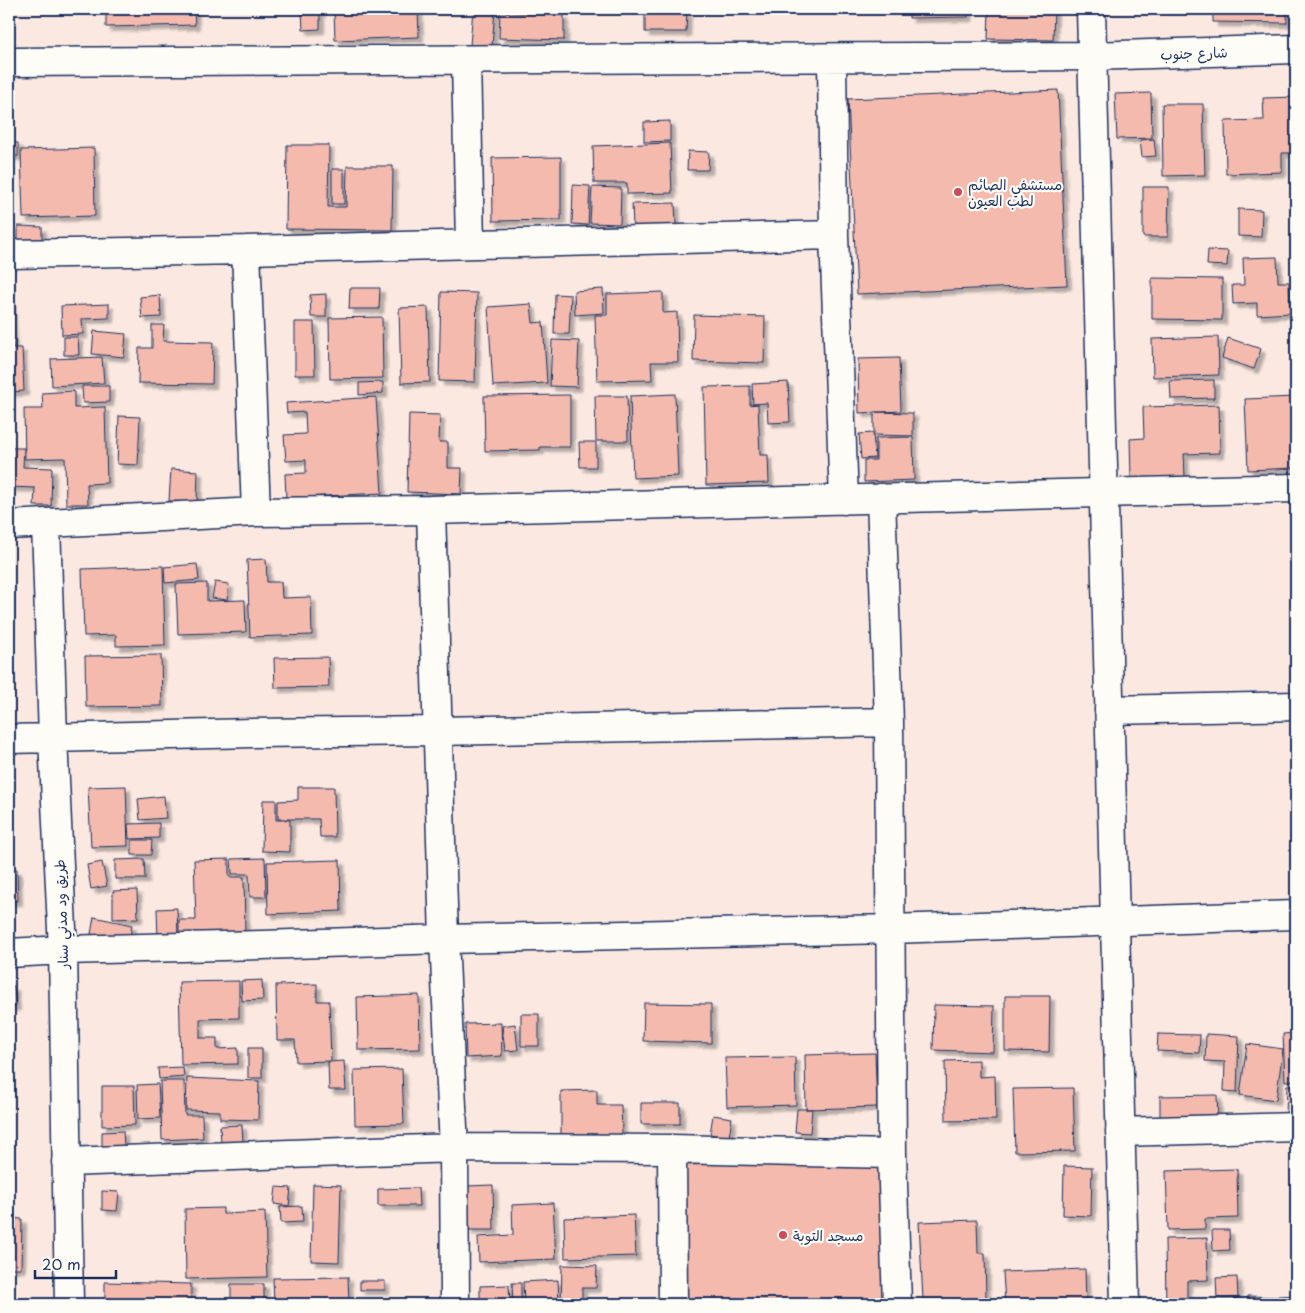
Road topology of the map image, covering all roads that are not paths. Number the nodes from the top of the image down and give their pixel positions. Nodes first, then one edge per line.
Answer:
1 (1091, 9) edge
2 (1296, 50) edge
3 (1092, 56) junction
4 (832, 58) junction
5 (466, 60) junction
6 (9, 62) edge
7 (834, 235) junction
8 (470, 244) junction
9 (246, 250) junction
10 (9, 254) edge
11 (1296, 488) edge
12 (1104, 493) junction
13 (881, 498) junction
14 (844, 500) junction
15 (431, 510) junction
16 (256, 512) junction
17 (46, 524) junction
18 (9, 525) edge
19 (1296, 706) edge
20 (1109, 710) junction
21 (889, 722) junction
22 (437, 732) junction
23 (53, 738) junction
24 (9, 739) edge
25 (1296, 915) edge
26 (1115, 920) junction
27 (891, 929) junction
28 (444, 938) junction
29 (63, 950) junction
30 (9, 952) edge
31 (1296, 1127) edge
32 (1120, 1132) junction
33 (454, 1148) junction
34 (672, 1149) junction
35 (892, 1154) junction
36 (66, 1162) junction
37 (69, 1304) edge
38 (455, 1304) edge
39 (672, 1304) edge
40 (898, 1304) edge
41 (1125, 1304) edge

1 - 3 street
2 - 3 street, شارع جنوب
3 - 4 street, شارع جنوب
3 - 12 street
4 - 5 street, شارع جنوب
4 - 7 street
5 - 6 street, شارع جنوب
5 - 8 street
7 - 8 street
7 - 14 street
8 - 9 street
9 - 10 street
9 - 16 street
11 - 12 street
12 - 13 street
12 - 20 street
13 - 14 street
13 - 21 street
14 - 15 street
15 - 16 street
15 - 22 street
16 - 17 street
17 - 18 street
17 - 23 street, طريق ود مدني سنار
19 - 20 street
20 - 26 street
21 - 22 street
21 - 27 street
22 - 23 street
22 - 28 street
23 - 24 street
23 - 29 street, طريق ود مدني سنار
25 - 26 street
26 - 27 street
26 - 32 street
27 - 28 street
27 - 35 street
28 - 29 street
28 - 33 street
29 - 30 street
29 - 36 street, طريق ود مدني سنار
31 - 32 street
32 - 41 street
33 - 34 street
33 - 36 street
33 - 38 street
34 - 35 street
34 - 39 street
35 - 40 street
36 - 37 street, طريق ود مدني سنار

